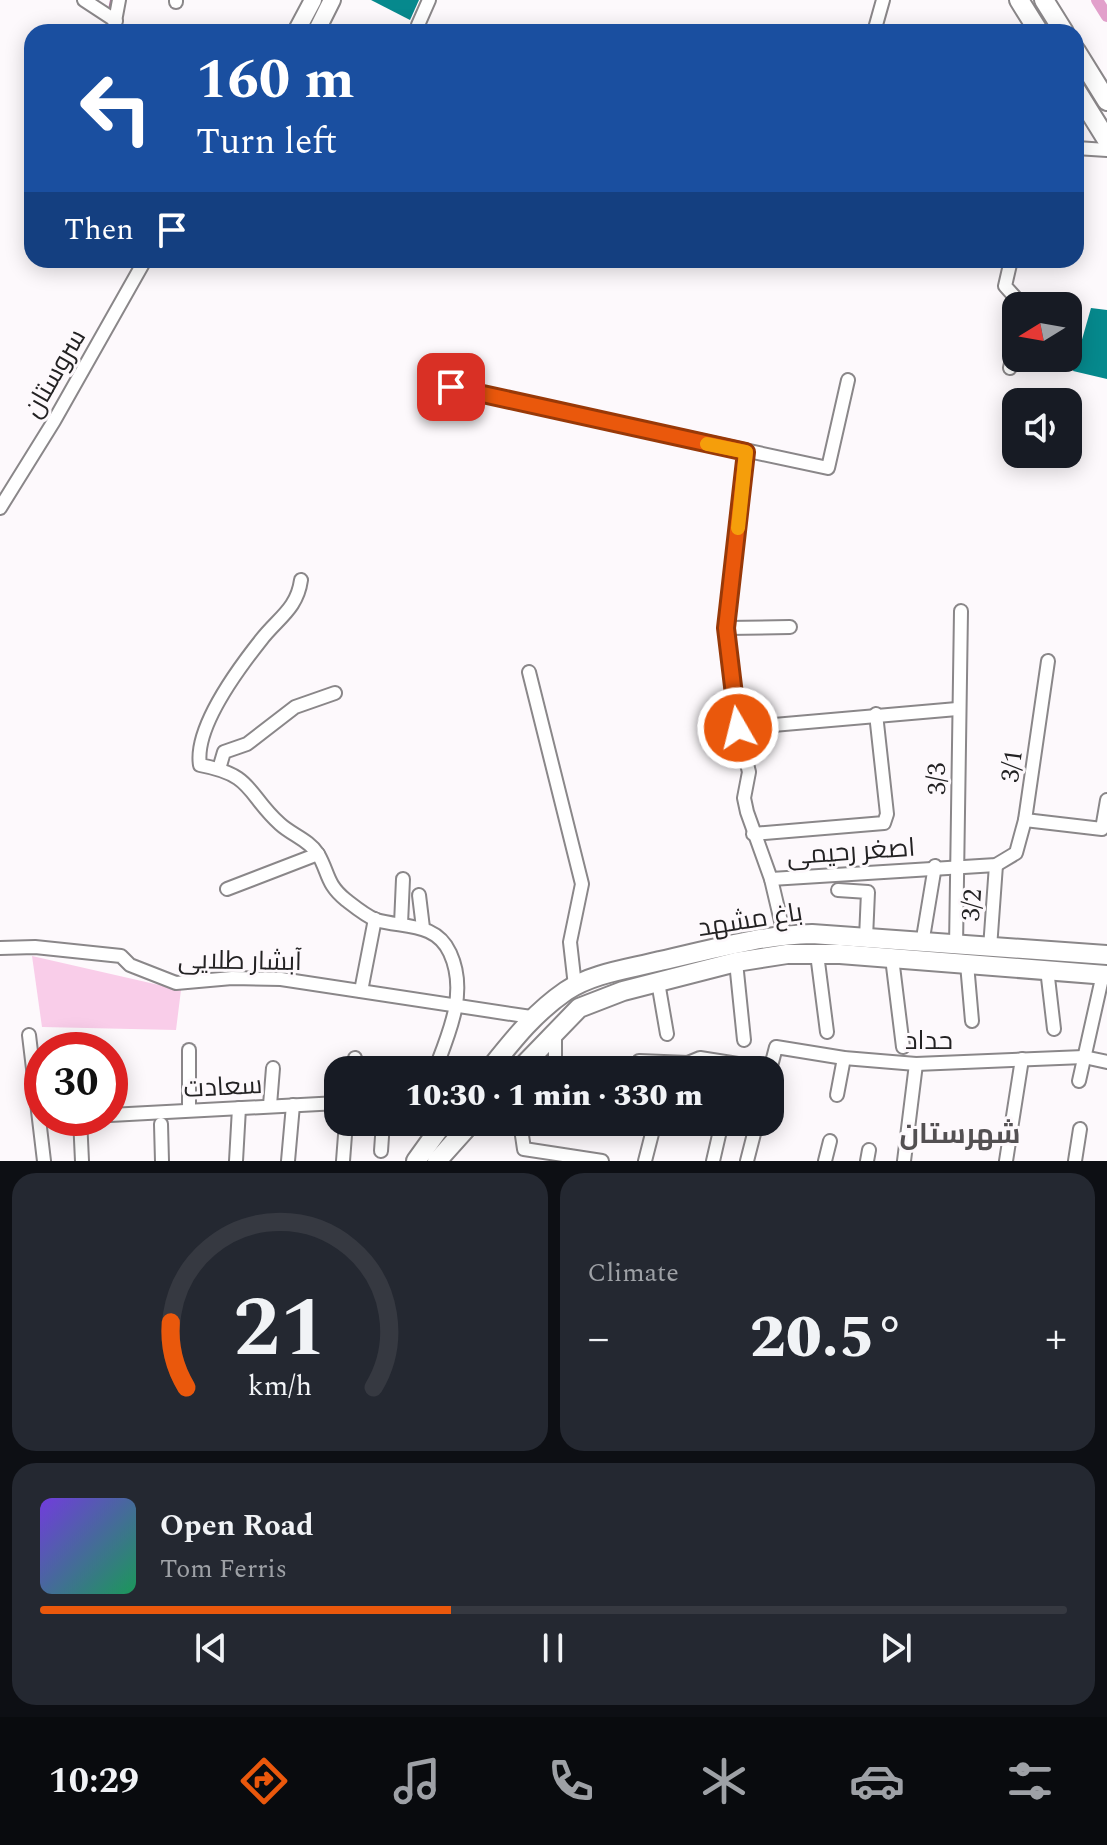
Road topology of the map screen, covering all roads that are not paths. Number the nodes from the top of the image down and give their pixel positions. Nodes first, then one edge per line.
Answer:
1 (84, 0) edge
2 (119, 0) edge
3 (313, 0) edge
4 (332, 0) edge
5 (429, 0) edge
6 (883, 0) edge
7 (1019, 0) edge
8 (1044, 0) edge
9 (102, 6) edge
10 (114, 24) edge
11 (115, 24) edge
12 (300, 24) edge
13 (320, 24) edge
14 (418, 24) edge
15 (876, 24) edge
16 (1034, 24) edge
17 (1059, 24) edge
18 (1084, 64) edge
19 (1107, 101) edge
20 (1084, 103) edge
21 (1107, 140) edge
22 (1084, 149) edge
23 (1107, 150) edge
24 (140, 268) edge
25 (1009, 268) edge
26 (1010, 292) edge
27 (848, 380) dead end
28 (451, 387) dead end
29 (746, 452) junction
30 (0, 508) edge
31 (301, 580) dead end
32 (961, 611) dead end
33 (790, 627) dead end
34 (726, 628) junction
35 (1048, 661) dead end
36 (529, 672) dead end
37 (335, 693) dead end
38 (957, 709) junction
39 (876, 714) junction
40 (738, 728) junction
41 (219, 769) junction
42 (1107, 800) edge
43 (1025, 820) junction
44 (753, 834) junction
45 (318, 854) junction
46 (996, 865) junction
47 (935, 866) junction
48 (959, 866) junction
49 (403, 879) dead end
50 (771, 879) junction
51 (227, 889) dead end
52 (838, 890) dead end
53 (419, 895) dead end
54 (375, 919) junction
55 (401, 924) junction
56 (423, 928) junction
57 (784, 934) junction
58 (866, 938) junction
59 (922, 944) junction
60 (956, 947) junction
61 (0, 948) edge
62 (990, 948) junction
63 (817, 954) junction
64 (1107, 955) edge
65 (892, 958) junction
66 (736, 962) junction
67 (1046, 962) junction
68 (967, 964) junction
69 (1105, 975) edge
70 (658, 982) junction
71 (575, 986) junction
72 (361, 991) junction
73 (457, 1006) junction
74 (531, 1017) junction
75 (972, 1021) dead end
76 (1054, 1029) dead end
77 (555, 1031) junction
78 (827, 1032) dead end
79 (667, 1034) dead end
80 (744, 1040) dead end
81 (903, 1047) dead end
82 (189, 1050) dead end
83 (440, 1056) edge
84 (501, 1056) edge
85 (532, 1056) edge
86 (555, 1056) edge
87 (774, 1056) edge
88 (1084, 1057) junction
89 (844, 1058) junction
90 (1022, 1059) junction
91 (1107, 1062) edge
92 (916, 1064) junction
93 (273, 1068) dead end
94 (1079, 1081) dead end
95 (837, 1095) dead end
96 (324, 1104) edge
97 (270, 1105) junction
98 (293, 1105) junction
99 (239, 1108) junction
100 (189, 1109) junction
101 (128, 1114) edge
102 (161, 1124) dead end
103 (1080, 1129) dead end
104 (42, 1136) edge
105 (81, 1136) edge
106 (345, 1136) edge
107 (382, 1136) edge
108 (431, 1136) edge
109 (460, 1136) edge
110 (522, 1136) edge
111 (651, 1136) edge
112 (719, 1136) edge
113 (753, 1136) edge
114 (830, 1141) dead end
115 (381, 1151) dead end
116 (537, 1156) edge
117 (44, 1161) edge
118 (82, 1161) edge
119 (162, 1161) edge
120 (236, 1161) edge
121 (288, 1161) edge
122 (343, 1161) edge
123 (416, 1161) edge
124 (437, 1161) edge
125 (602, 1161) edge
126 (645, 1161) edge
127 (713, 1161) edge
128 (747, 1161) edge
129 (825, 1161) edge
130 (904, 1161) edge
131 (1006, 1161) edge
132 (1075, 1161) edge

1 - 9 street
2 - 11 street
3 - 12 street
4 - 13 street
5 - 14 street
6 - 15 street
7 - 16 main road
8 - 17 main road
9 - 10 street
18 - 19 main road
20 - 21 main road
22 - 23 street
24 - 30 street, سروستان
25 - 26 street
27 - 29 street
28 - 29 street
29 - 34 street
31 - 41 street
32 - 38 street, 3/3
33 - 34 street
34 - 40 street
35 - 43 street, 3/1
36 - 71 street
37 - 41 street
38 - 39 street
38 - 48 street, 3/3
39 - 40 street
39 - 44 street
40 - 44 street
41 - 45 street
42 - 43 street
43 - 46 street, 3/1
44 - 50 street
45 - 51 street
45 - 54 street
46 - 48 street, اصغر رحیمی
46 - 62 street, 3/2
47 - 48 street, اصغر رحیمی
47 - 50 street, اصغر رحیمی
47 - 59 street
48 - 60 street, 3/3
49 - 55 street
50 - 57 street
52 - 58 street
53 - 56 street
54 - 55 street
54 - 72 street
55 - 56 street
56 - 73 street
57 - 58 main road, باغ مشهد
57 - 71 main road, باغ مشهد
58 - 59 main road, باغ مشهد
59 - 60 main road, باغ مشهد
60 - 62 main road, باغ مشهد
61 - 72 street, آبشار طلایی
62 - 67 main road, باغ مشهد
63 - 65 main road, باغ مشهد
63 - 66 main road, باغ مشهد
63 - 78 street
64 - 67 main road, باغ مشهد
65 - 68 main road, باغ مشهد
65 - 81 street
66 - 70 main road, باغ مشهد
66 - 80 street
67 - 68 main road, باغ مشهد
67 - 69 main road, باغ مشهد
67 - 76 street
68 - 75 street
69 - 88 street
70 - 77 main road, باغ مشهد
70 - 79 street
71 - 74 main road, باغ مشهد
72 - 73 street, آبشار طلایی
73 - 74 street, آبشار طلایی
73 - 83 street
74 - 84 main road, باغ مشهد
77 - 85 main road, باغ مشهد
77 - 86 street
82 - 100 street
87 - 89 street, حداد
88 - 90 street, حداد
88 - 91 street, حداد
88 - 94 street
89 - 92 street, حداد
89 - 95 street
90 - 92 street, حداد
90 - 131 street
92 - 130 street
93 - 97 street
96 - 98 street, سعادت
97 - 98 street, سعادت
97 - 99 street, سعادت
98 - 121 street
99 - 100 street, سعادت
99 - 120 street
100 - 101 street, سعادت
102 - 119 street
103 - 132 street
104 - 117 street
105 - 118 street
106 - 122 street
107 - 115 street
108 - 123 main road
109 - 124 main road
110 - 116 street
111 - 126 street
112 - 127 street
113 - 128 street
114 - 129 street
116 - 125 street

